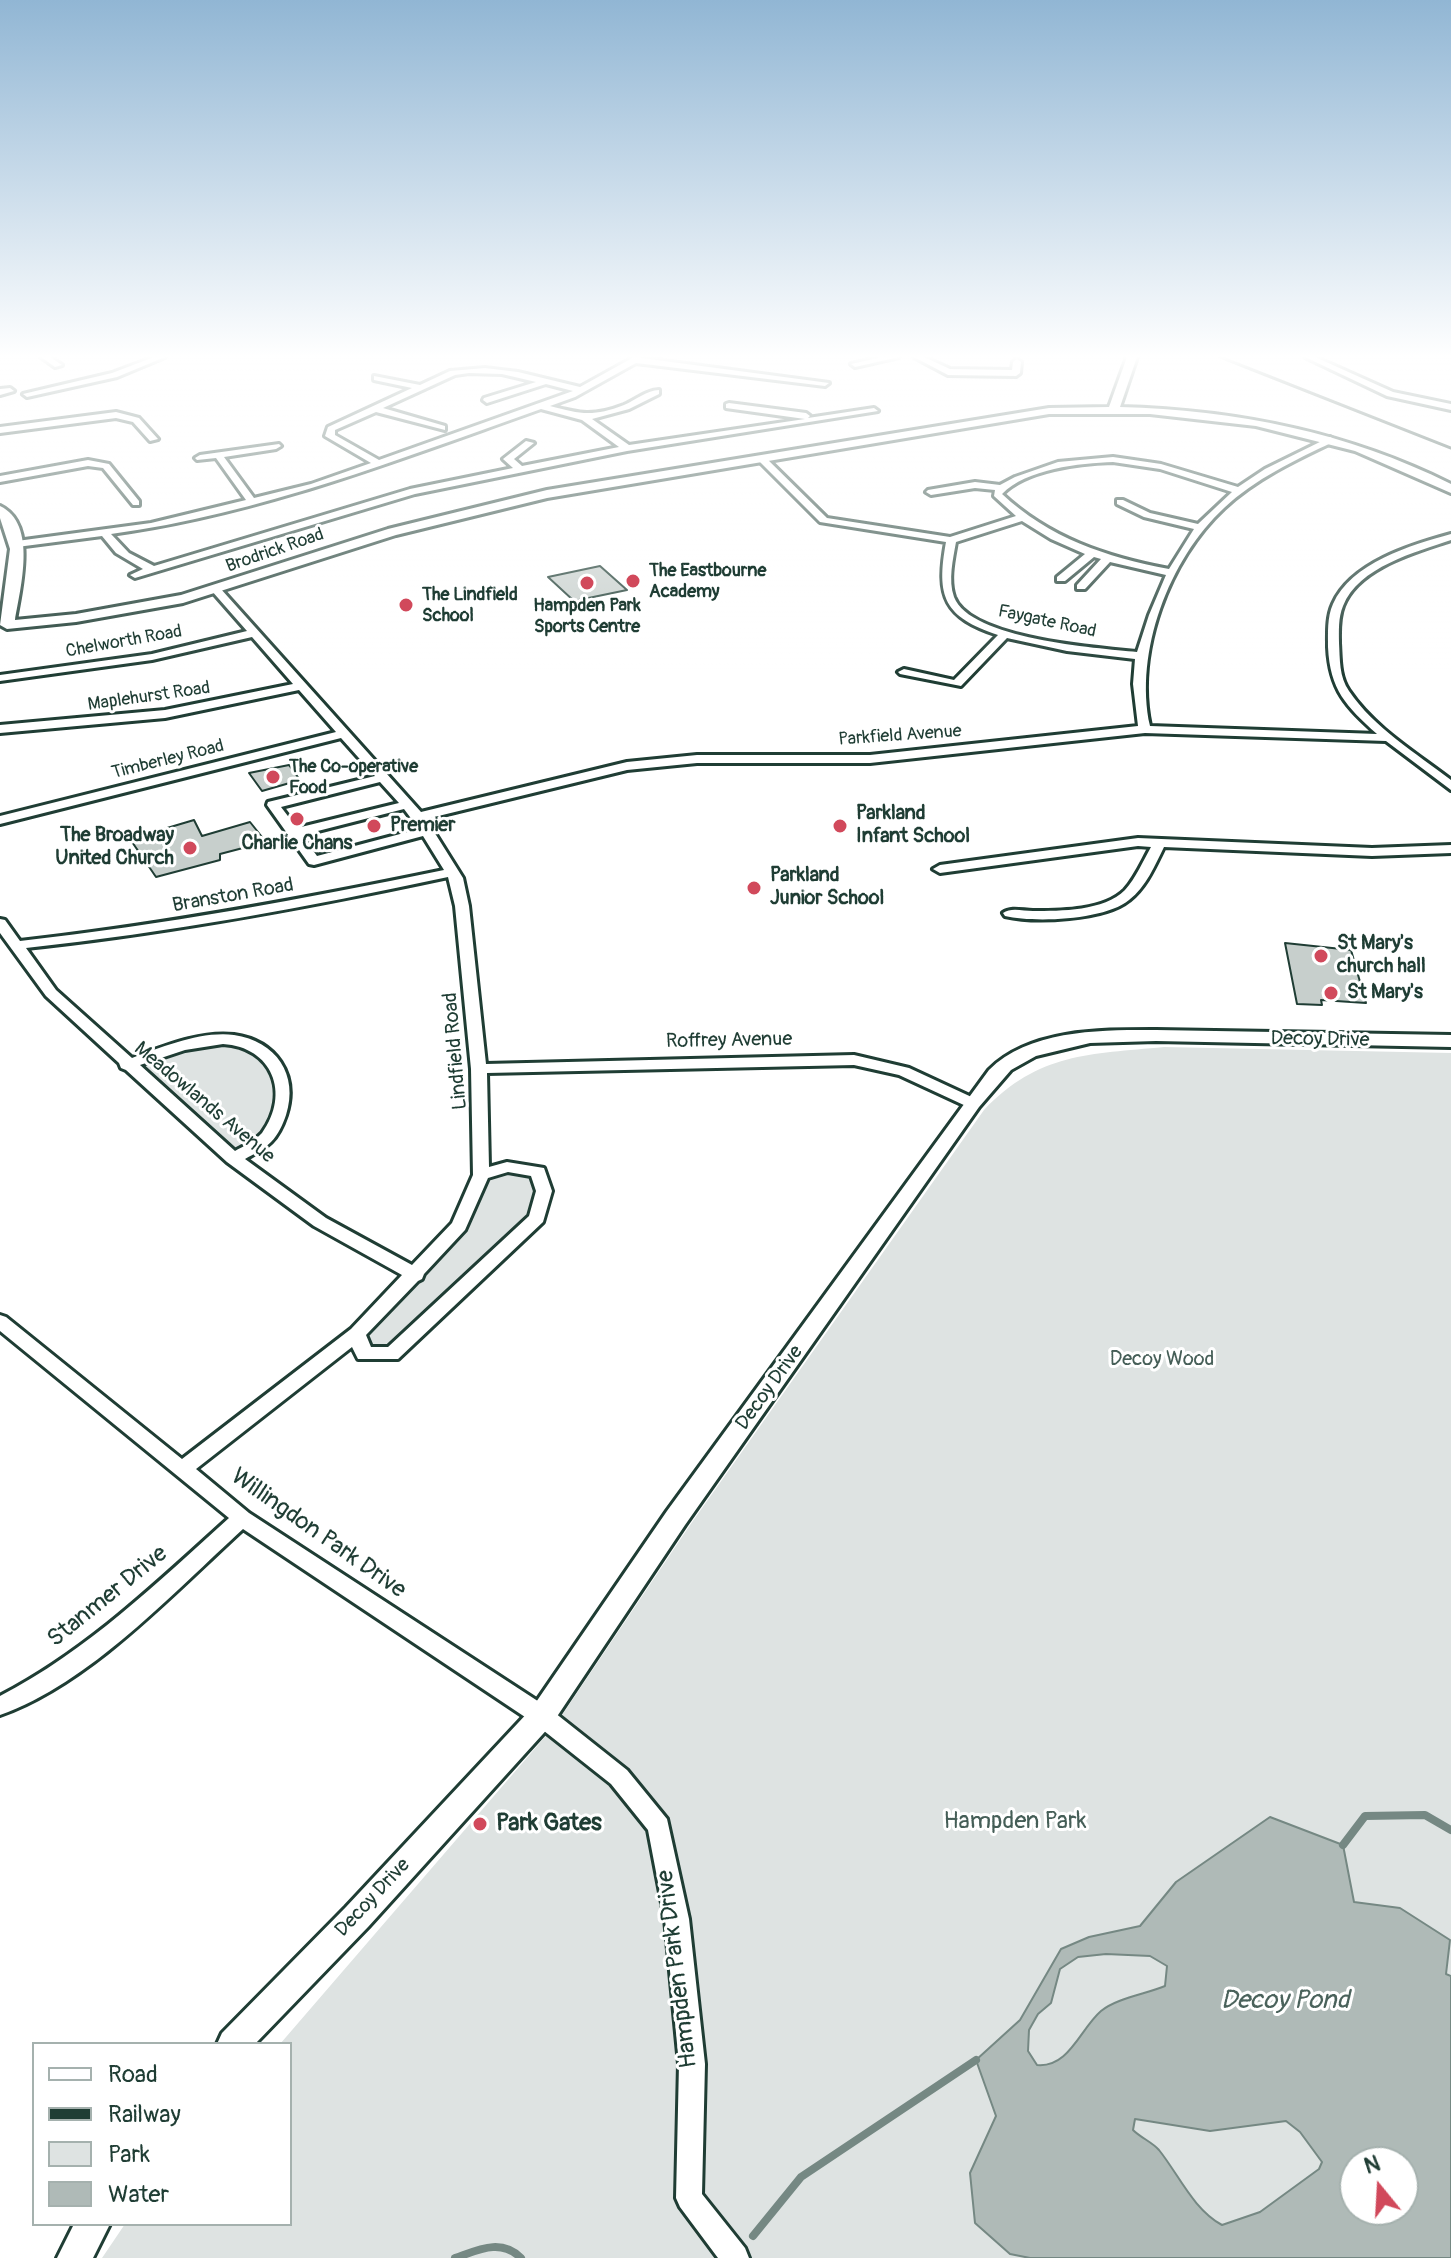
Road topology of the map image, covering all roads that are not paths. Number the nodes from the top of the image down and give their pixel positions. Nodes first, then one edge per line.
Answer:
1 (223, 462) edge
2 (377, 462) edge
3 (385, 462) edge
4 (512, 462) edge
5 (554, 462) edge
6 (733, 462) edge
7 (765, 462) edge
8 (1088, 462) edge
9 (1136, 462) edge
10 (1281, 462) edge
11 (1399, 462) edge
12 (380, 464) junction
13 (520, 469) junction
14 (0, 479) edge
15 (1001, 488) junction
16 (1451, 489) edge
17 (1237, 490) junction
18 (931, 492) dead end
19 (1120, 502) dead end
20 (136, 503) dead end
21 (253, 503) junction
22 (0, 510) edge
23 (1023, 517) junction
24 (1199, 527) junction
25 (105, 533) junction
26 (1451, 537) edge
27 (951, 540) junction
28 (17, 544) junction
29 (1091, 554) junction
30 (1107, 559) junction
31 (152, 569) junction
32 (1169, 572) junction
33 (135, 575) dead end
34 (7, 577) edge
35 (1061, 579) dead end
36 (1081, 587) dead end
37 (216, 590) junction
38 (4, 625) edge
39 (253, 633) junction
40 (1006, 633) junction
41 (1139, 656) junction
42 (904, 672) dead end
43 (0, 678) edge
44 (301, 686) junction
45 (0, 729) edge
46 (1145, 729) junction
47 (344, 734) junction
48 (1391, 738) junction
49 (382, 778) junction
50 (1451, 786) edge
51 (406, 805) junction
52 (0, 820) edge
53 (423, 824) junction
54 (294, 833) junction
55 (1160, 843) junction
56 (1451, 849) edge
57 (940, 869) dead end
58 (452, 872) junction
59 (1010, 913) dead end
60 (0, 923) edge
61 (18, 945) junction
62 (1451, 1041) edge
63 (126, 1065) junction
64 (479, 1069) junction
65 (972, 1103) junction
66 (233, 1158) junction
67 (481, 1175) junction
68 (416, 1275) junction
69 (0, 1321) edge
70 (357, 1334) junction
71 (184, 1468) junction
72 (242, 1518) junction
73 (0, 1706) edge
74 (542, 1716) junction
75 (235, 2042) edge
76 (92, 2226) edge
77 (74, 2258) edge
78 (735, 2258) edge

1 - 21 street
2 - 12 street
3 - 12 street
4 - 13 street
5 - 13 street
6 - 37 street, Brodrick Road
7 - 27 street
8 - 15 street
9 - 17 street
10 - 17 street
11 - 16 street, Brodrick Road
12 - 21 street
13 - 31 street
14 - 20 street
15 - 18 street
15 - 23 street
17 - 24 street
19 - 24 street
21 - 25 street
22 - 28 street
23 - 27 street
23 - 29 street
24 - 32 street
25 - 28 street
25 - 31 street
26 - 48 street
27 - 40 street, Faygate Road
28 - 34 street
29 - 30 street
29 - 35 street
30 - 32 street
30 - 36 street
31 - 33 street
32 - 41 street
34 - 38 street
37 - 38 street, Brodrick Road
37 - 39 street, Lindfield Road
39 - 43 street, Chelworth Road
39 - 44 street, Lindfield Road
40 - 41 street, Faygate Road
40 - 42 street
41 - 46 street
44 - 45 street, Maplehurst Road
44 - 47 street, Lindfield Road
46 - 48 street, Parkfield Avenue
46 - 53 street, Parkfield Avenue
47 - 49 street, Lindfield Road
47 - 52 street, Timberley Road
48 - 50 street
49 - 51 street, Lindfield Road
49 - 54 street
51 - 53 street, Lindfield Road
51 - 54 street
53 - 54 street, Parkfield Avenue
53 - 58 street, Lindfield Road
55 - 56 street
55 - 57 street
55 - 59 street
58 - 61 street, Branston Road
58 - 64 street, Lindfield Road
60 - 61 street, Meadowlands Avenue
61 - 63 street, Meadowlands Avenue
62 - 65 street, Decoy Drive
63 - 66 street, Meadowlands Avenue
63 - 66 street
64 - 65 street, Roffrey Avenue
64 - 67 street, Lindfield Road
65 - 74 street, Decoy Drive
66 - 68 street, Meadowlands Avenue
67 - 68 street, Lindfield Road
67 - 70 street
68 - 70 street, Lindfield Road
69 - 71 street, Willingdon Park Drive
70 - 71 street, Lindfield Road
71 - 72 street, Willingdon Park Drive
72 - 73 street, Stanmer Drive
72 - 74 street, Willingdon Park Drive
74 - 75 street, Decoy Drive
74 - 78 street, Hampden Park Drive
76 - 77 street

